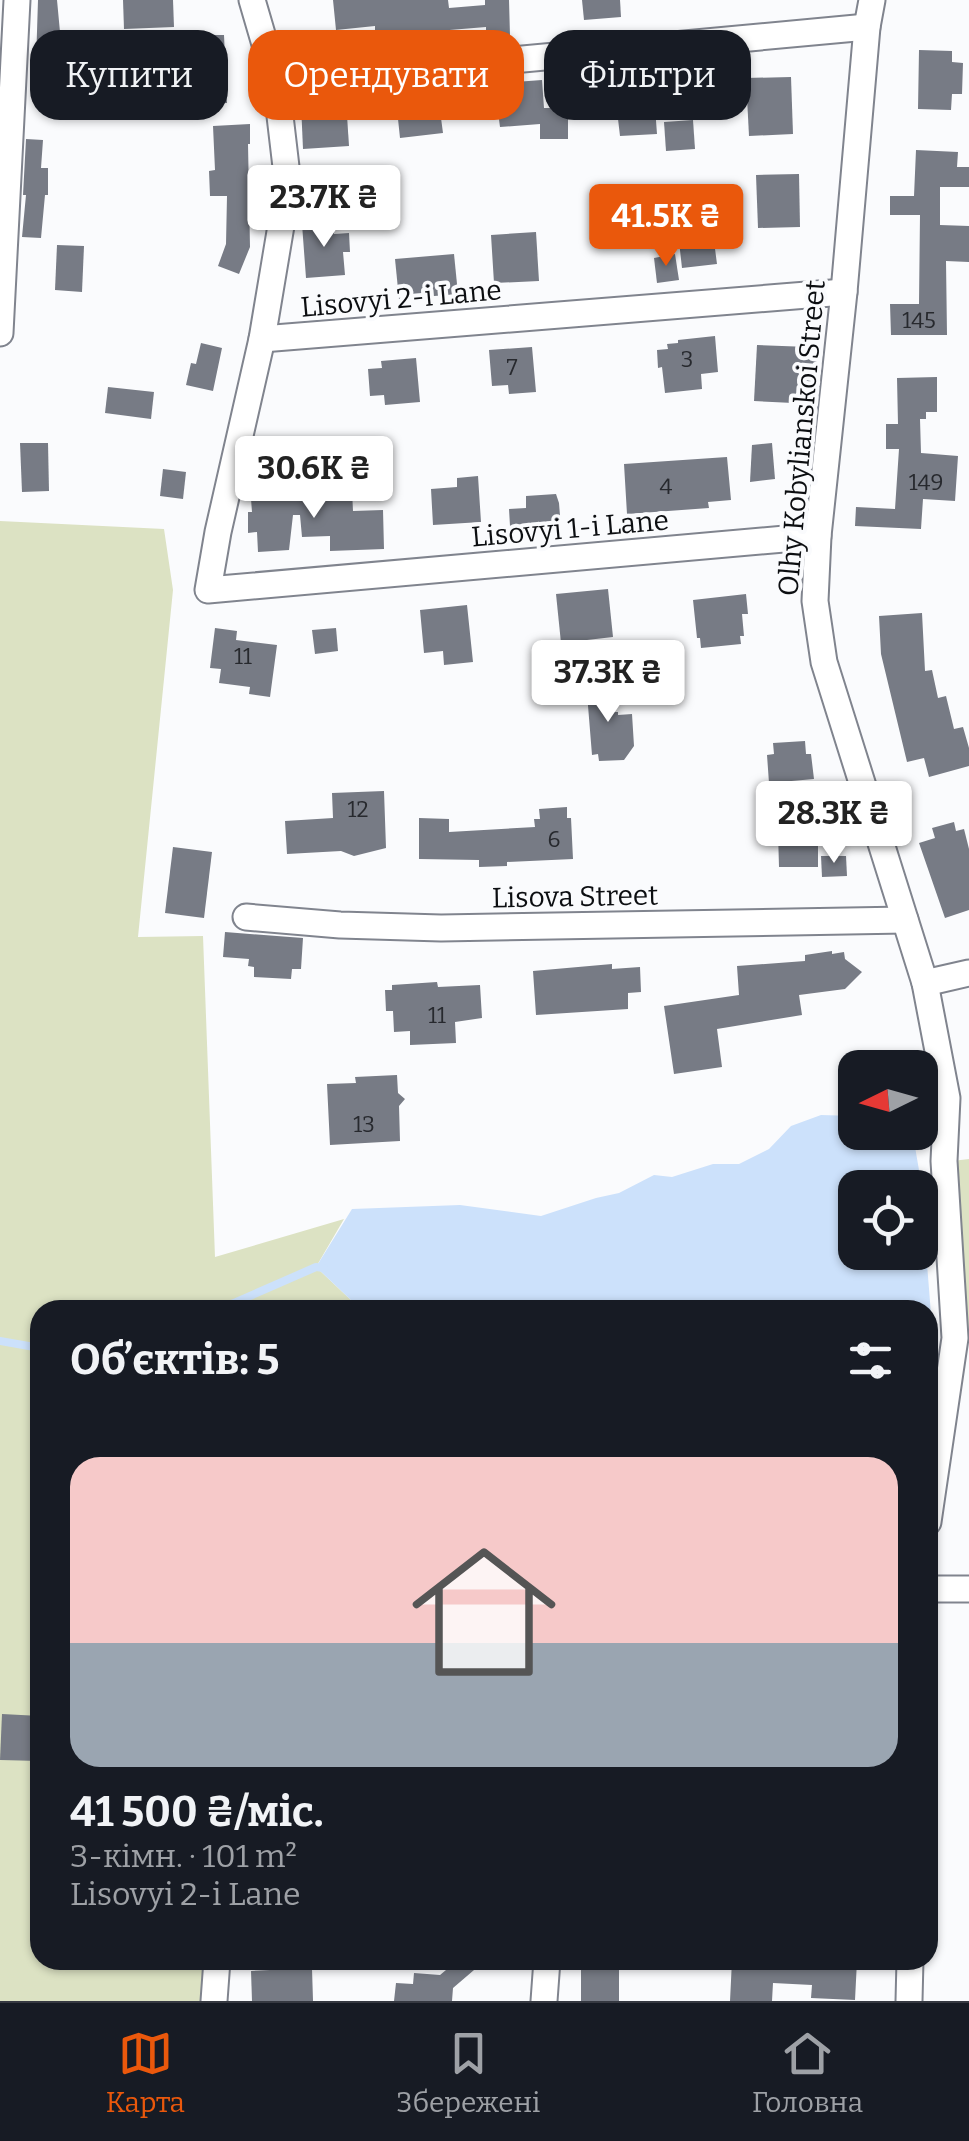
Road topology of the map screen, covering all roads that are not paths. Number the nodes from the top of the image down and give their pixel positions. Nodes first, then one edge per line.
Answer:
1 (17, 0) edge
2 (252, 0) edge
3 (872, 0) edge
4 (867, 27) junction
5 (261, 30) edge
6 (524, 59) edge
7 (280, 120) edge
8 (844, 292) junction
9 (0, 333) edge
10 (262, 339) junction
11 (818, 536) junction
12 (246, 917) dead end
13 (905, 920) junction
14 (969, 973) edge
15 (924, 983) junction
16 (938, 1449) edge
17 (938, 1589) edge
18 (969, 1589) edge
19 (216, 1970) edge
20 (546, 1970) edge
21 (910, 1970) edge
22 (214, 2001) edge
23 (544, 2001) edge
24 (909, 2001) edge

1 - 9 street
2 - 5 street
3 - 4 street, Olhy Kobylianskoi Street
4 - 6 street
4 - 8 street, Olhy Kobylianskoi Street
7 - 10 street
8 - 10 street, Lisovyi 2-i Lane
8 - 11 street, Olhy Kobylianskoi Street
10 - 11 street, Lisovyi 1-i Lane
11 - 13 street, Olhy Kobylianskoi Street
12 - 13 street, Lisova Street
13 - 15 street, Olhy Kobylianskoi Street
14 - 15 street
15 - 16 street, Olhy Kobylianskoi Street
17 - 18 street
19 - 22 street
20 - 23 street
21 - 24 street

